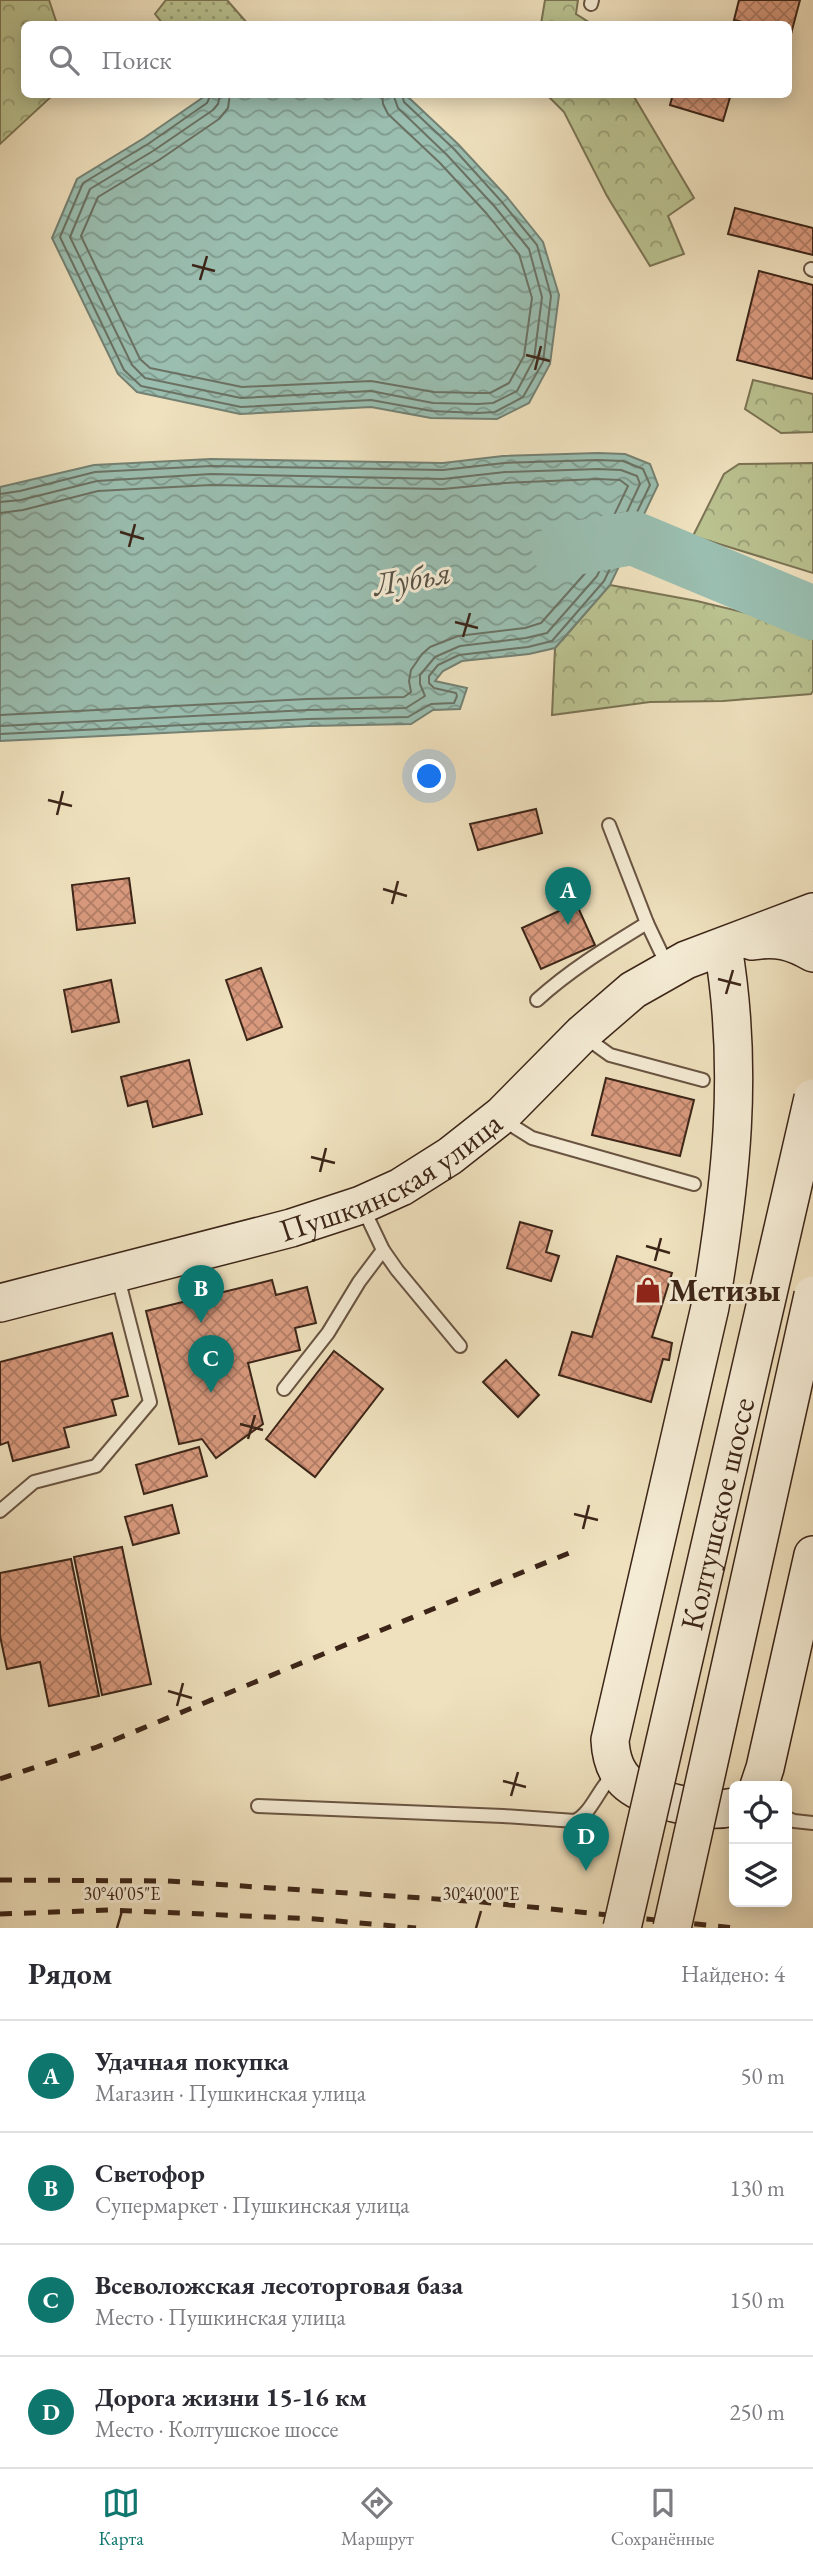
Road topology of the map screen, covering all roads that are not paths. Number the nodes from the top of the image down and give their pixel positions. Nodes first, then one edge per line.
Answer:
1 (610, 825) dead end
2 (813, 912) edge
3 (647, 923) junction
4 (723, 947) junction
5 (813, 953) edge
6 (668, 969) junction
7 (537, 1000) dead end
8 (582, 1034) junction
9 (703, 1080) dead end
10 (813, 1098) edge
11 (502, 1115) junction
12 (694, 1184) dead end
13 (361, 1205) junction
14 (383, 1250) junction
15 (117, 1273) junction
16 (813, 1295) edge
17 (0, 1303) edge
18 (460, 1346) dead end
19 (284, 1389) dead end
20 (0, 1511) edge
21 (813, 1555) edge
22 (617, 1772) junction
23 (761, 1781) edge
24 (258, 1806) dead end
25 (729, 1808) edge
26 (792, 1820) edge
27 (813, 1823) edge
28 (622, 1928) edge
29 (672, 1928) edge

1 - 3 lane
2 - 4 street, Пушкинская улица
3 - 6 lane
3 - 7 lane
4 - 5 street, Пушкинская улица
4 - 6 street, Пушкинская улица
4 - 22 street
6 - 8 street, Пушкинская улица
8 - 9 lane
8 - 11 street, Пушкинская улица
10 - 28 street, Колтушское шоссе, bridge
11 - 12 lane
11 - 13 street, Пушкинская улица
13 - 14 lane
13 - 15 street, Пушкинская улица
14 - 18 lane
14 - 19 lane
15 - 17 street, Пушкинская улица
15 - 20 lane
16 - 29 street, Колтушское шоссе, bridge
21 - 23 street
22 - 24 lane
22 - 25 street
26 - 27 lane

